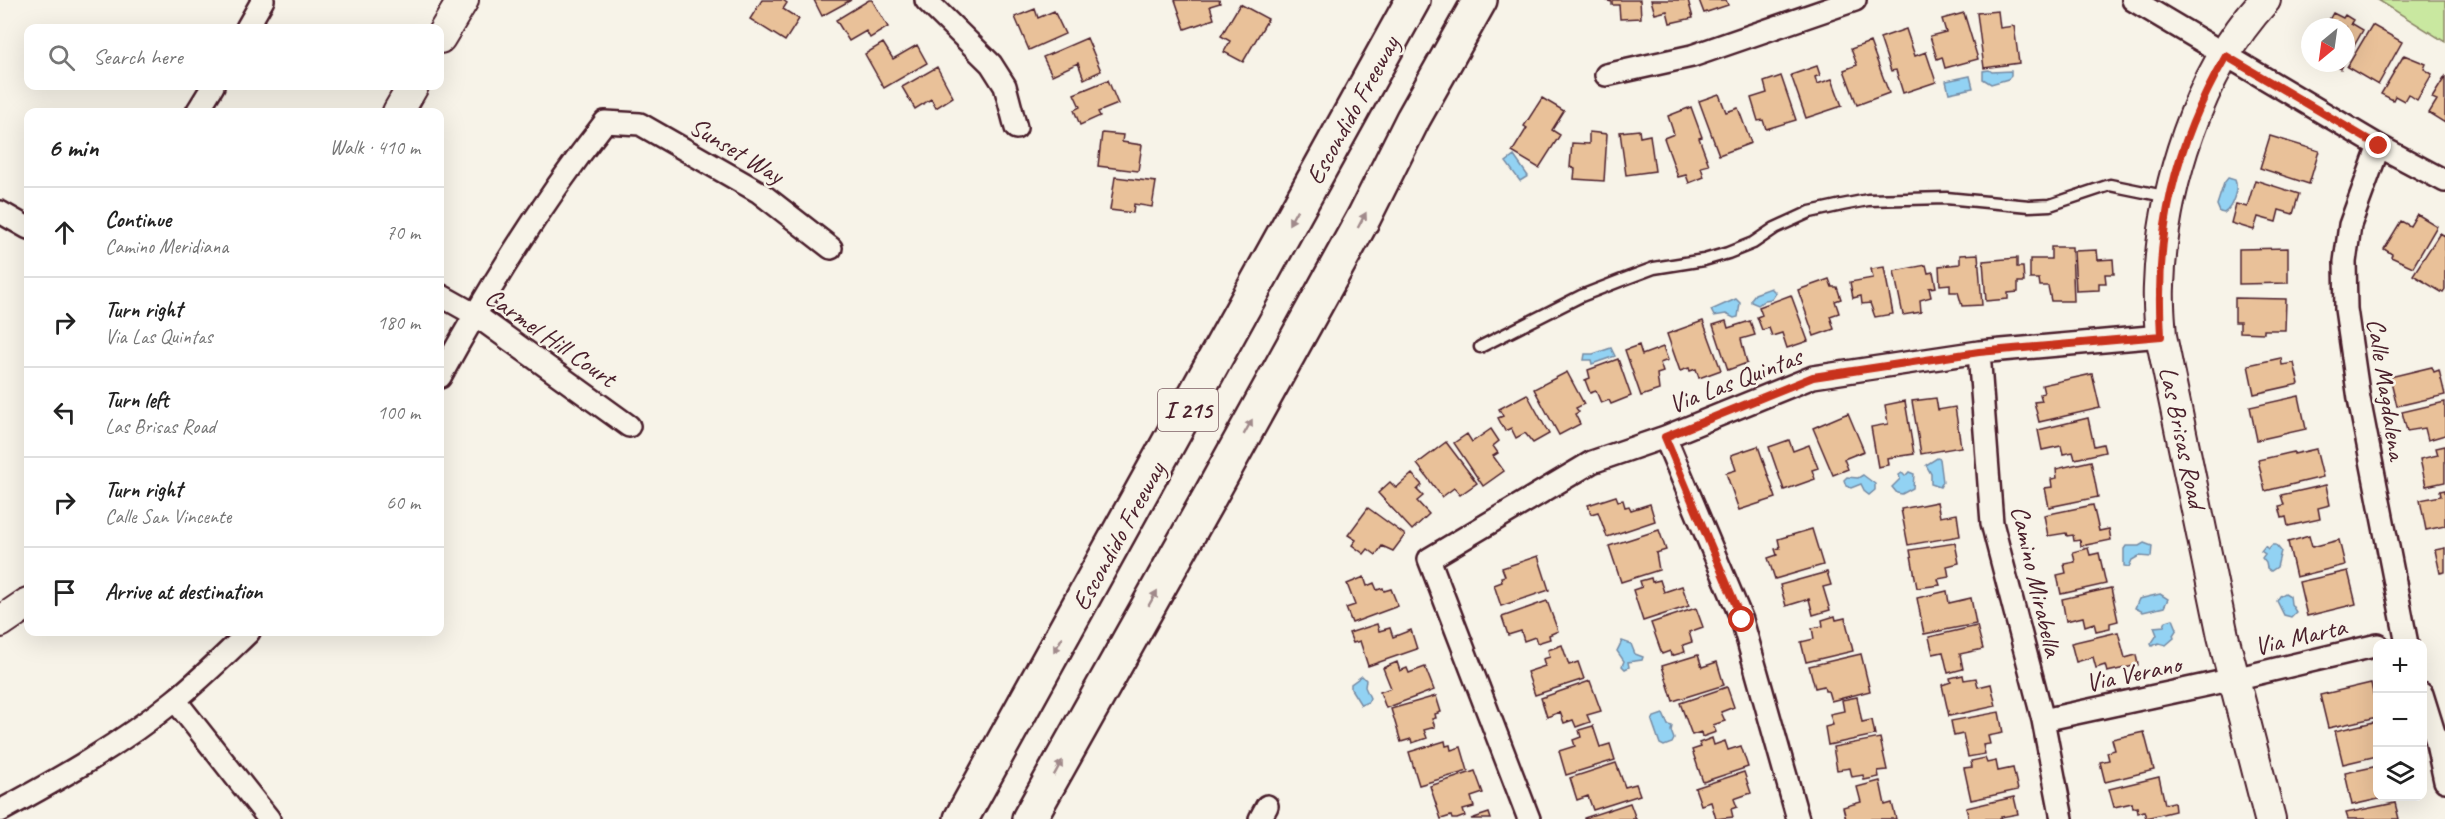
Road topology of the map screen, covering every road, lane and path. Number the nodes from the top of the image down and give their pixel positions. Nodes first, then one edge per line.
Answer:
1 (263, 0) edge
2 (463, 0) edge
3 (926, 0) edge
4 (1413, 0) edge
5 (1480, 0) edge
6 (1856, 0) edge
7 (2133, 0) edge
8 (2265, 0) edge
9 (249, 24) edge
10 (444, 31) edge
11 (2226, 56) junction
12 (1606, 75) dead end
13 (211, 90) edge
14 (411, 90) edge
15 (199, 108) edge
16 (400, 108) edge
17 (1016, 128) dead end
18 (2379, 146) junction
19 (2445, 182) edge
20 (2169, 197) junction
21 (0, 213) edge
22 (24, 226) edge
23 (831, 248) dead end
24 (444, 297) edge
25 (474, 314) junction
26 (2161, 336) junction
27 (1480, 347) dead end
28 (1979, 352) junction
29 (444, 370) edge
30 (629, 426) dead end
31 (1665, 437) junction
32 (24, 606) edge
33 (0, 622) edge
34 (245, 636) edge
35 (2406, 639) edge
36 (2373, 646) edge
37 (2234, 679) junction
38 (175, 700) junction
39 (2427, 710) edge
40 (2043, 720) junction
41 (2445, 781) edge
42 (0, 811) edge
43 (269, 819) edge
44 (961, 819) edge
45 (1029, 819) edge
46 (1529, 819) edge
47 (1798, 819) edge
48 (2062, 819) edge
49 (2270, 819) edge

1 - 9 street
2 - 10 street
3 - 17 street
4 -> 44 highway, Escondido Freeway / I 215
45 -> 5 highway, I 215
6 - 12 street
7 - 11 street
8 - 11 street, Las Brisas Road
11 - 18 street
11 - 20 street, Las Brisas Road
13 - 15 street
14 - 16 street
18 - 19 street
18 - 35 street, Calle Magdalena
20 - 26 street, Las Brisas Road
20 - 27 lane
21 - 22 street
23 - 25 street, Sunset Way
24 - 25 street, Carmel Hill Court
25 - 29 street
25 - 30 street, Carmel Hill Court
26 - 28 street, Via Las Quintas
26 - 37 street, Las Brisas Road
28 - 31 street, Via Las Quintas
28 - 40 street, Camino Mirabella
31 - 46 street, Via Las Quintas
31 - 47 street
32 - 33 street
34 - 38 street
36 - 37 street, Via Marta
37 - 40 street, Via Verano
37 - 49 street, Las Brisas Road
38 - 42 street
38 - 43 street
39 - 41 street
40 - 48 street, Camino Mirabella

